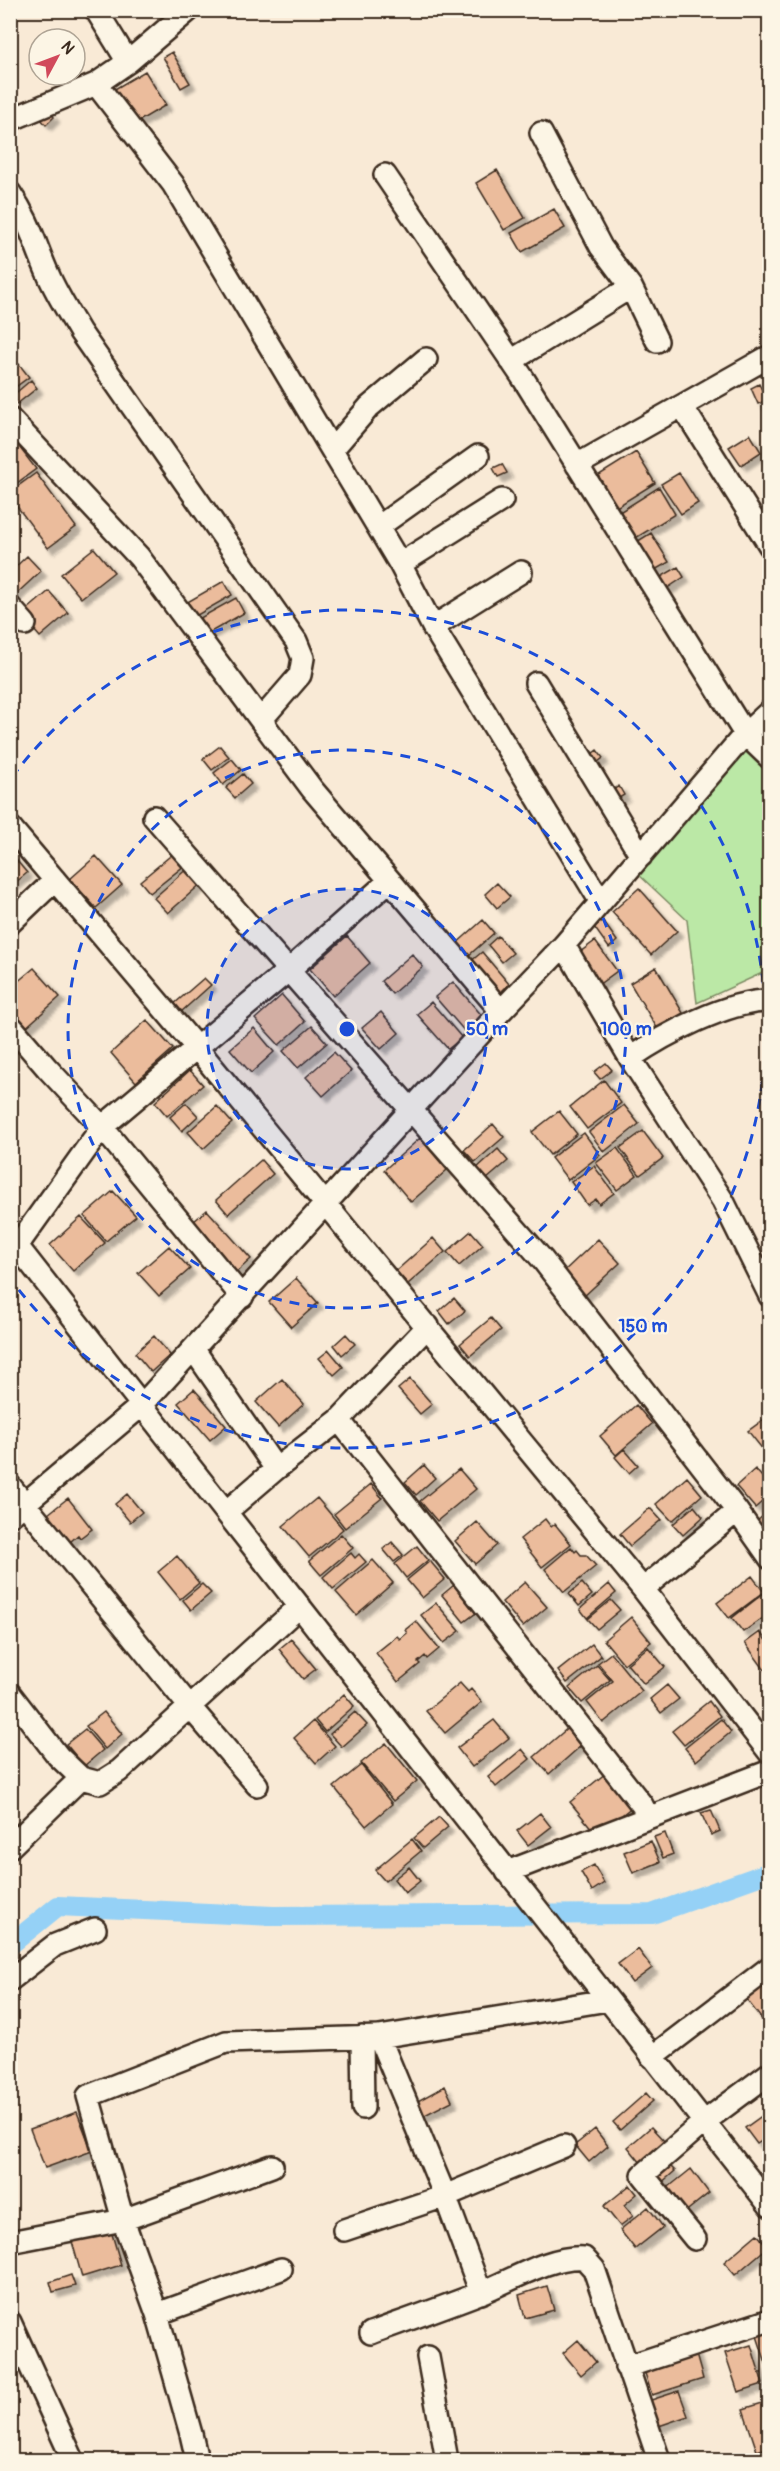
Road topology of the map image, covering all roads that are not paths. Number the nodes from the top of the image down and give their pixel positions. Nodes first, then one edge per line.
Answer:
1 (96, 10) edge
2 (189, 10) edge
3 (128, 62) junction
4 (96, 84) junction
5 (10, 120) edge
6 (541, 133) dead end
7 (385, 175) dead end
8 (10, 193) edge
9 (631, 286) junction
10 (657, 341) dead end
11 (770, 356) edge
12 (426, 359) dead end
13 (511, 361) junction
14 (682, 405) junction
15 (12, 424) edge
16 (332, 450) junction
17 (478, 456) dead end
18 (577, 465) junction
19 (502, 500) dead end
20 (378, 527) junction
21 (770, 546) edge
22 (400, 564) junction
23 (521, 572) dead end
24 (10, 607) edge
25 (25, 624) dead end
26 (432, 627) junction
27 (536, 683) dead end
28 (770, 711) edge
29 (261, 720) junction
30 (745, 734) junction
31 (770, 758) edge
32 (154, 817) dead end
33 (10, 827) edge
34 (641, 856) junction
35 (55, 880) junction
36 (389, 881) junction
37 (601, 902) junction
38 (10, 923) edge
39 (564, 945) junction
40 (289, 970) junction
41 (770, 1001) edge
42 (501, 1011) junction
43 (10, 1025) edge
44 (196, 1047) junction
45 (630, 1058) junction
46 (411, 1109) junction
47 (102, 1127) junction
48 (325, 1204) junction
49 (14, 1242) edge
50 (770, 1296) edge
51 (242, 1297) junction
52 (428, 1326) junction
53 (194, 1350) junction
54 (142, 1405) junction
55 (339, 1420) junction
56 (276, 1468) junction
57 (10, 1486) edge
58 (18, 1510) edge
59 (738, 1511) junction
60 (226, 1512) junction
61 (770, 1558) edge
62 (643, 1589) junction
63 (300, 1606) junction
64 (10, 1694) edge
65 (190, 1707) junction
66 (770, 1753) edge
67 (770, 1771) edge
68 (81, 1778) junction
69 (257, 1785) dead end
70 (648, 1817) junction
71 (10, 1847) edge
72 (512, 1877) junction
73 (95, 1929) dead end
74 (770, 1967) edge
75 (10, 1980) edge
76 (608, 2000) junction
77 (371, 2037) junction
78 (652, 2057) junction
79 (770, 2073) edge
80 (363, 2108) dead end
81 (704, 2122) junction
82 (564, 2146) dead end
83 (272, 2166) dead end
84 (445, 2196) junction
85 (770, 2206) edge
86 (123, 2220) junction
87 (344, 2230) dead end
88 (696, 2239) dead end
89 (10, 2242) edge
90 (282, 2269) dead end
91 (481, 2293) junction
92 (157, 2314) junction
93 (770, 2320) edge
94 (10, 2322) edge
95 (371, 2334) dead end
96 (428, 2357) dead end
97 (626, 2367) junction
98 (73, 2460) edge
99 (197, 2460) edge
100 (447, 2460) edge
101 (659, 2460) edge

1 - 3 street
2 - 3 street
3 - 4 street
4 - 5 street
4 - 16 street
6 - 9 street
7 - 13 street
8 - 29 street
9 - 10 street
9 - 13 street
11 - 14 street
12 - 16 street
13 - 18 street
14 - 18 street
14 - 21 street
15 - 29 street
16 - 20 street
17 - 20 street
18 - 30 street
19 - 22 street
20 - 22 street
22 - 26 street
23 - 26 street
24 - 25 street
26 - 37 street
27 - 34 street
28 - 30 street
29 - 36 street
30 - 31 street
30 - 34 street
32 - 40 street
33 - 35 street
34 - 37 street
35 - 38 street
35 - 44 street
36 - 40 street
36 - 42 street
37 - 39 street
39 - 42 street
39 - 45 street
40 - 44 street
40 - 46 street
41 - 45 street
42 - 46 street
43 - 47 street
44 - 47 street
44 - 48 street
45 - 50 street
46 - 48 street
46 - 59 street
47 - 49 street
47 - 51 street
48 - 51 street
48 - 52 street
49 - 54 street
51 - 53 street
52 - 55 street
52 - 62 street
53 - 54 street
53 - 56 street
54 - 58 street
54 - 60 street
55 - 56 street
55 - 70 street
56 - 60 street
57 - 58 street
58 - 65 street
59 - 61 street
59 - 62 street
60 - 63 street
62 - 66 street
63 - 65 street
63 - 72 street
64 - 68 street
65 - 68 street
65 - 69 street
67 - 70 street
68 - 71 street
70 - 72 street
72 - 76 street
73 - 75 street
74 - 78 street
76 - 77 street
76 - 78 street
77 - 80 street
77 - 84 street
77 - 86 street
78 - 81 street
79 - 81 street
81 - 85 street
81 - 88 street
82 - 84 street
83 - 86 street
84 - 87 street
84 - 91 street
86 - 89 street
86 - 92 street
90 - 92 street
91 - 95 street
91 - 97 street
92 - 99 street
93 - 97 street
94 - 98 street
96 - 100 street
97 - 101 street

